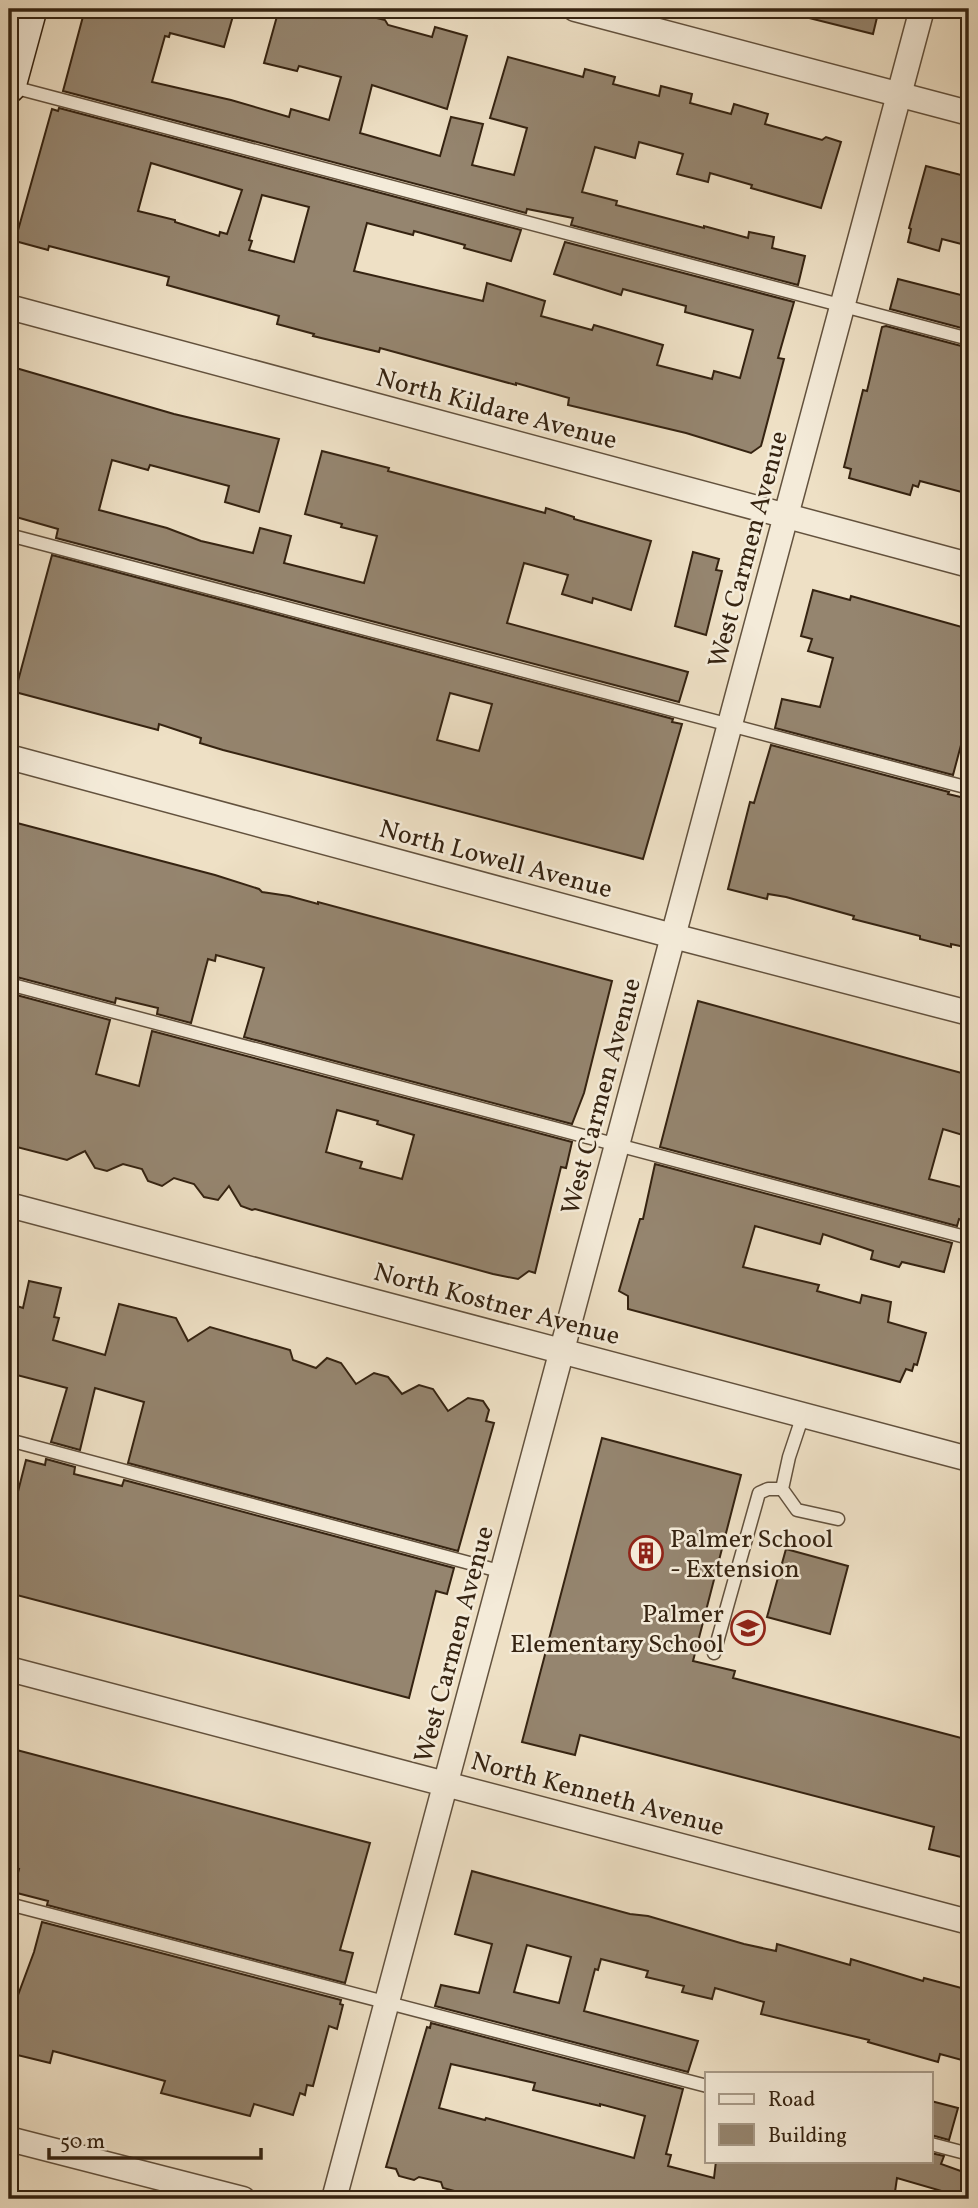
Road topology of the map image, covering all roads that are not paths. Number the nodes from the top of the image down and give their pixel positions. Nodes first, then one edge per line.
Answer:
1 (30, 9) edge
2 (575, 9) edge
3 (922, 9) edge
4 (9, 86) edge
5 (900, 94) junction
6 (969, 113) edge
7 (843, 305) junction
8 (9, 307) edge
9 (969, 339) edge
10 (786, 516) junction
11 (9, 535) edge
12 (969, 565) edge
13 (730, 726) junction
14 (9, 757) edge
15 (969, 788) edge
16 (673, 936) junction
17 (9, 985) edge
18 (969, 1013) edge
19 (618, 1144) junction
20 (9, 1205) edge
21 (969, 1238) edge
22 (562, 1350) junction
23 (803, 1415) junction
24 (9, 1440) edge
25 (969, 1460) edge
26 (782, 1489) junction
27 (838, 1519) dead end
28 (503, 1572) junction
29 (713, 1653) dead end
30 (9, 1669) edge
31 (446, 1784) junction
32 (9, 1904) edge
33 (969, 1922) edge
34 (387, 2002) junction
35 (705, 2085) edge
36 (9, 2139) edge
37 (932, 2144) edge
38 (969, 2154) edge
39 (243, 2199) edge
40 (334, 2199) edge

1 - 4 main road
2 - 5 street
3 - 5 street, West Carmen Avenue
4 - 7 lane
5 - 6 street
5 - 7 street, West Carmen Avenue
7 - 9 lane
7 - 10 street, West Carmen Avenue
8 - 10 street, North Kildare Avenue
10 - 12 street, North Kildare Avenue
10 - 13 street, West Carmen Avenue
11 - 13 lane
13 - 15 lane
13 - 16 street, West Carmen Avenue
14 - 16 street, North Lowell Avenue
16 - 18 street, North Lowell Avenue
16 - 19 street, West Carmen Avenue
17 - 19 lane
19 - 21 lane
19 - 22 street, West Carmen Avenue
20 - 22 street, North Kostner Avenue
22 - 23 street, North Kostner Avenue
22 - 28 street, West Carmen Avenue
23 - 25 street, North Kostner Avenue
23 - 26 lane
24 - 28 lane
26 - 27 lane
26 - 29 lane
28 - 31 street, West Carmen Avenue
30 - 31 street, North Kenneth Avenue
31 - 33 street, North Kenneth Avenue
31 - 34 street, West Carmen Avenue
32 - 34 lane
34 - 35 lane
34 - 40 street, West Carmen Avenue
36 - 39 street
37 - 38 lane

